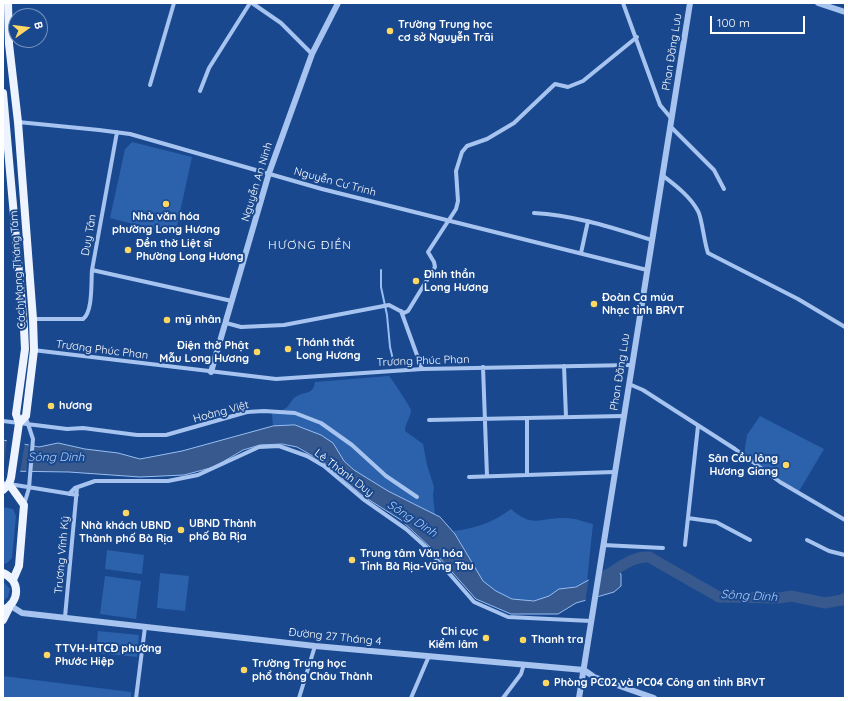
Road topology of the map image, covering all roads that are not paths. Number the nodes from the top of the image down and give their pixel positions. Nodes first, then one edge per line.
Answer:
1 (8, 3) edge
2 (174, 3) edge
3 (251, 3) edge
4 (338, 3) edge
5 (623, 3) edge
6 (690, 3) edge
7 (818, 3) edge
8 (845, 12) edge
9 (637, 37) junction
10 (312, 54) junction
11 (150, 85) dead end
12 (200, 91) dead end
13 (3, 93) edge
14 (671, 118) junction
15 (4, 120) edge
16 (18, 122) junction
17 (670, 126) junction
18 (117, 132) junction
19 (269, 173) junction
20 (662, 175) junction
21 (724, 189) dead end
22 (534, 212) dead end
23 (450, 221) junction
24 (588, 221) junction
25 (652, 240) junction
26 (581, 253) junction
27 (92, 270) junction
28 (647, 270) junction
29 (232, 301) junction
30 (401, 311) junction
31 (33, 319) junction
32 (226, 323) junction
33 (845, 327) edge
34 (25, 349) junction
35 (34, 350) junction
36 (631, 365) junction
37 (564, 366) junction
38 (483, 367) junction
39 (422, 368) junction
40 (211, 372) junction
41 (628, 384) junction
42 (623, 416) junction
43 (527, 418) junction
44 (566, 418) junction
45 (27, 420) junction
46 (429, 420) dead end
47 (486, 420) junction
48 (3, 421) edge
49 (19, 423) junction
50 (698, 426) junction
51 (614, 472) junction
52 (528, 475) junction
53 (487, 476) junction
54 (469, 477) dead end
55 (7, 484) edge
56 (29, 488) junction
57 (77, 488) junction
58 (69, 494) junction
59 (77, 495) junction
60 (417, 497) dead end
61 (24, 505) junction
62 (688, 518) junction
63 (845, 520) edge
64 (750, 540) dead end
65 (807, 540) dead end
66 (685, 545) dead end
67 (603, 546) junction
68 (663, 548) dead end
69 (845, 555) edge
70 (3, 573) edge
71 (13, 580) junction
72 (7, 608) edge
73 (65, 617) junction
74 (3, 620) edge
75 (591, 623) junction
76 (145, 627) junction
77 (315, 646) junction
78 (429, 656) junction
79 (524, 664) junction
80 (584, 670) junction
81 (136, 698) edge
82 (299, 698) edge
83 (411, 698) edge
84 (503, 698) edge
85 (579, 698) edge
86 (654, 698) edge

1 - 16 main road, Cách Mạng Tháng Tám
2 - 11 street
3 - 10 street
3 - 12 street
4 - 10 street, Nguyễn An Ninh
5 - 9 street
6 - 14 street, Phan Đăng Lưu
7 - 8 street
9 - 14 street
9 - 23 street
10 - 19 street, Nguyễn An Ninh
13 - 15 main road, Cách Mạng Tháng Tám
14 - 17 street, Phan Đăng Lưu
15 - 16 main road
15 - 34 main road, Cách Mạng Tháng Tám
16 - 18 street, Nguyễn Cư Trinh
16 - 31 main road, Cách Mạng Tháng Tám
17 - 20 street, Phan Đăng Lưu
17 - 21 street
18 - 19 street, Nguyễn Cư Trinh
18 - 27 street, Duy Tân
19 - 23 street, Nguyễn Cư Trinh
19 - 29 street, Nguyễn An Ninh
20 - 25 street, Phan Đăng Lưu
20 - 33 street
22 - 24 street
23 - 26 street, Nguyễn Cư Trinh
23 - 30 street
24 - 25 street
24 - 26 street
25 - 28 street, Phan Đăng Lưu
26 - 28 street, Nguyễn Cư Trinh
27 - 29 street, Duy Tân
27 - 31 street
28 - 36 street, Phan Đăng Lưu
29 - 32 street, Nguyễn An Ninh
30 - 32 street
30 - 39 street
31 - 35 main road, Cách Mạng Tháng Tám
32 - 40 street, Nguyễn An Ninh
34 - 35 street, Trương Phúc Phan
34 - 49 main road, Cách Mạng Tháng Tám
35 - 40 street, Trương Phúc Phan
35 - 45 main road, Cách Mạng Tháng Tám
36 - 37 street, Trương Phúc Phan
36 - 41 street, Phan Đăng Lưu
37 - 38 street, Trương Phúc Phan
37 - 44 street
38 - 39 street, Trương Phúc Phan
38 - 47 street
39 - 40 street, Trương Phúc Phan
41 - 42 street, Phan Đăng Lưu
41 - 50 street
42 - 44 street
42 - 51 street, Phan Đăng Lưu
43 - 44 street
43 - 47 street
43 - 52 street
45 - 49 main road
45 - 56 street, Cách Mạng Tháng Tám
45 - 60 street, Hoàng Việt
46 - 47 street
47 - 53 street
48 - 49 street
49 - 55 main road, Cách Mạng Tháng Tám
50 - 62 street
50 - 63 street
51 - 52 street
51 - 67 street, Phan Đăng Lưu
52 - 53 street
53 - 54 street
55 - 56 street
55 - 61 main road
56 - 58 street
56 - 61 street
57 - 58 street, Lê Thành Duy
57 - 59 street
57 - 75 street, Lê Thành Duy
58 - 59 street
59 - 73 street, Trương Vĩnh Ký
61 - 71 main road
62 - 64 street
62 - 66 street
65 - 69 street
67 - 68 street
67 - 75 street, Phan Đăng Lưu
70 - 71 main road
71 - 72 main road
72 - 73 street, Đường 27 Tháng 4
72 - 74 main road
73 - 76 street, Đường 27 Tháng 4
75 - 80 street, Phan Đăng Lưu
76 - 77 street, Đường 27 Tháng 4
76 - 81 street
77 - 78 street, Đường 27 Tháng 4
77 - 82 street
78 - 79 street, Đường 27 Tháng 4
78 - 83 street
79 - 80 street, Đường 27 Tháng 4
79 - 84 street
80 - 85 street, Phan Đăng Lưu
80 - 86 street, Đường 27 Tháng 4

